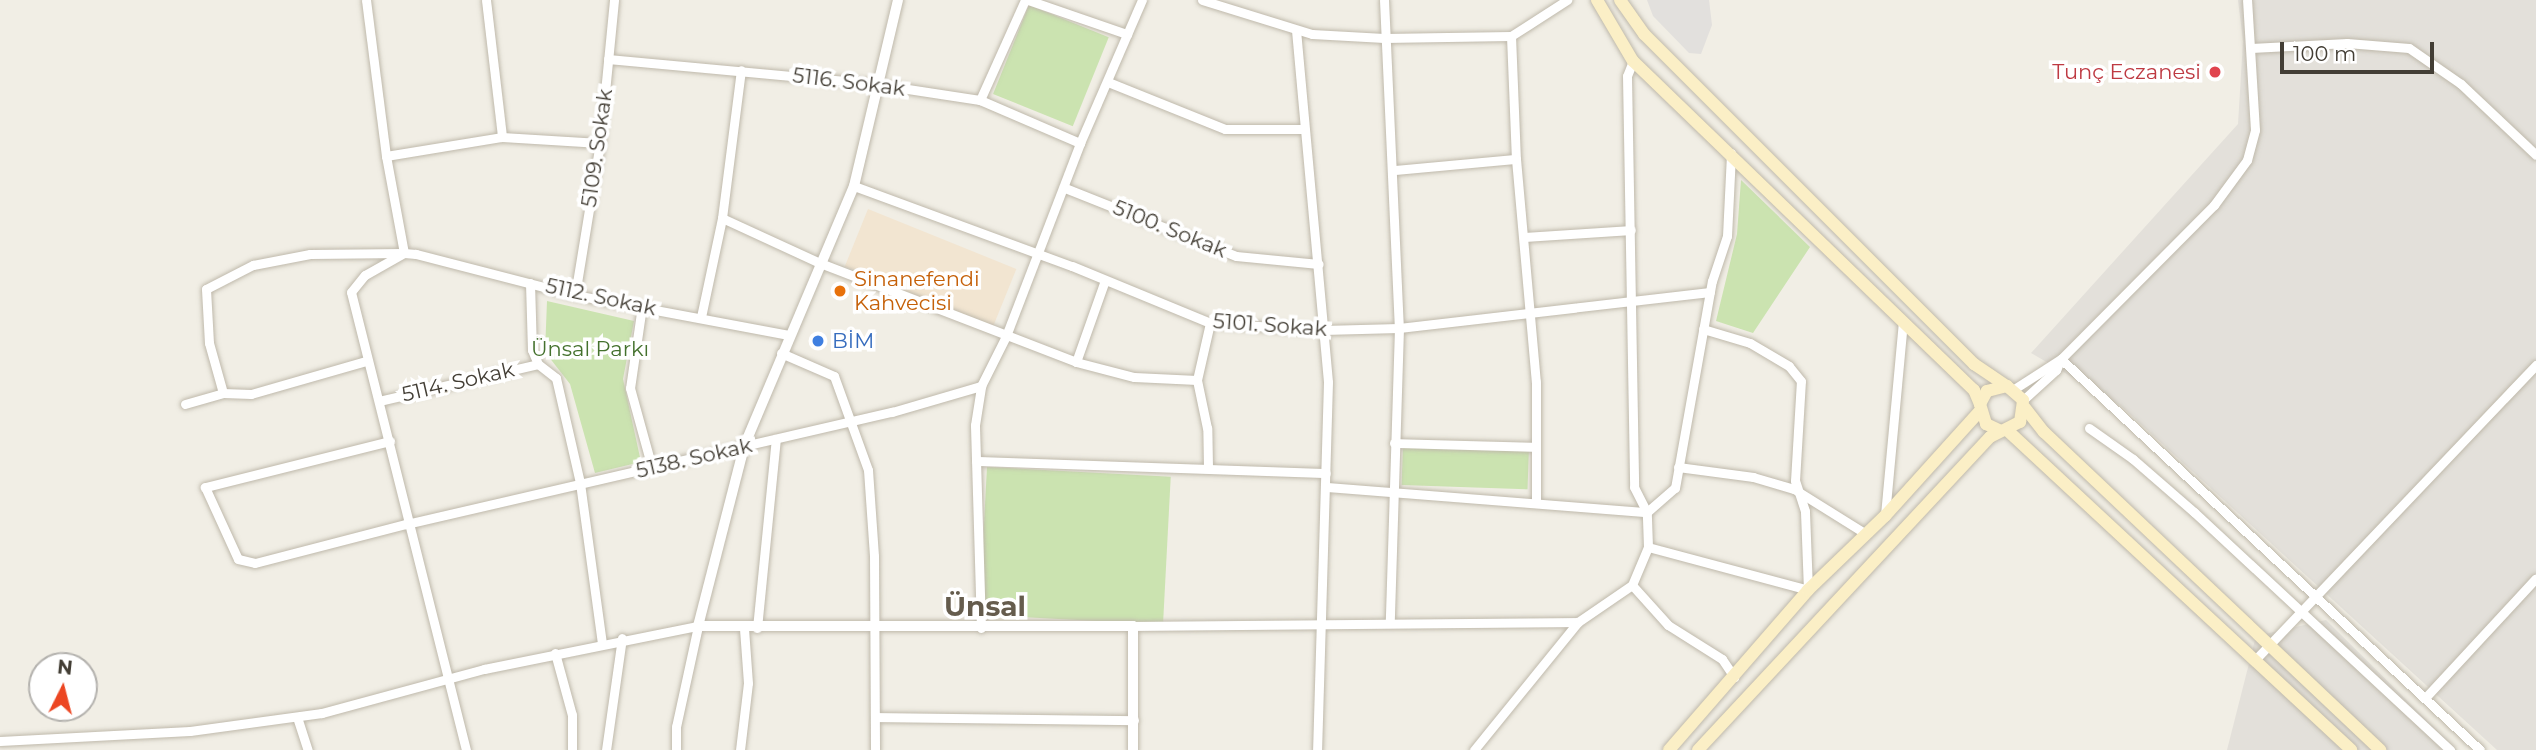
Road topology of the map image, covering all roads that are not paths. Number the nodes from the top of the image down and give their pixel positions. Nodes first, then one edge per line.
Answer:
1 (366, 0) edge
2 (486, 0) edge
3 (614, 0) edge
4 (898, 0) edge
5 (1027, 0) edge
6 (1142, 0) edge
7 (1202, 0) edge
8 (1384, 0) edge
9 (1567, 0) edge
10 (1597, 0) edge
11 (2247, 0) edge
12 (1621, 1) edge
13 (1296, 30) junction
14 (1127, 34) junction
15 (1511, 36) junction
16 (1384, 38) junction
17 (2251, 48) junction
18 (608, 59) junction
19 (1633, 61) junction
20 (741, 70) junction
21 (1108, 82) junction
22 (875, 84) junction
23 (980, 100) junction
24 (1304, 129) junction
25 (502, 136) junction
26 (600, 143) junction
27 (1080, 143) junction
28 (1731, 152) junction
29 (2536, 155) edge
30 (386, 156) junction
31 (1516, 159) junction
32 (1394, 170) junction
33 (854, 186) junction
34 (1065, 188) junction
35 (722, 218) junction
36 (1631, 230) junction
37 (1525, 237) junction
38 (404, 253) junction
39 (1038, 256) junction
40 (820, 262) junction
41 (1319, 264) junction
42 (1105, 280) junction
43 (530, 283) junction
44 (1710, 292) junction
45 (575, 295) junction
46 (1629, 300) junction
47 (642, 306) junction
48 (1531, 314) junction
49 (701, 317) junction
50 (1903, 322) junction
51 (1210, 323) junction
52 (1399, 328) junction
53 (1703, 329) junction
54 (1323, 330) junction
55 (788, 335) junction
56 (1006, 336) junction
57 (781, 353) junction
58 (2061, 359) junction
59 (366, 361) junction
60 (1076, 362) junction
61 (538, 363) junction
62 (2536, 365) edge
63 (1197, 380) junction
64 (981, 386) junction
65 (2010, 387) junction
66 (223, 393) junction
67 (379, 401) junction
68 (184, 404) dead end
69 (2024, 404) junction
70 (1980, 407) junction
71 (851, 419) junction
72 (2089, 428) dead end
73 (2003, 430) junction
74 (776, 439) junction
75 (390, 441) junction
76 (1394, 443) junction
77 (744, 447) junction
78 (1536, 447) junction
79 (976, 461) junction
80 (1208, 467) junction
81 (1678, 467) junction
82 (652, 468) junction
83 (1326, 474) junction
84 (580, 483) junction
85 (1327, 487) junction
86 (1799, 493) junction
87 (1393, 495) junction
88 (1536, 501) junction
89 (1647, 512) junction
90 (1885, 516) junction
91 (406, 524) junction
92 (1866, 534) junction
93 (1648, 547) junction
94 (2536, 578) edge
95 (1632, 584) junction
96 (1808, 590) junction
97 (2316, 598) junction
98 (2301, 611) junction
99 (1390, 622) junction
100 (1578, 622) junction
101 (1322, 625) junction
102 (698, 626) junction
103 (1133, 626) junction
104 (744, 628) junction
105 (757, 628) junction
106 (981, 628) junction
107 (871, 629) junction
108 (622, 638) junction
109 (602, 643) junction
110 (2270, 645) junction
111 (555, 653) junction
112 (2254, 661) junction
113 (1734, 677) junction
114 (446, 679) junction
115 (2425, 698) junction
116 (297, 717) junction
117 (875, 717) junction
118 (1134, 720) junction
119 (2335, 736) junction
120 (0, 741) edge
121 (308, 750) edge
122 (466, 750) edge
123 (572, 750) edge
124 (606, 750) edge
125 (676, 750) edge
126 (740, 750) edge
127 (875, 750) edge
128 (1133, 750) edge
129 (1317, 750) edge
130 (1474, 750) edge
131 (1669, 750) edge
132 (1698, 750) edge
133 (2335, 750) edge
134 (2351, 750) edge
135 (2380, 750) edge
136 (2449, 750) edge
137 (2480, 750) edge

1 - 30 street
2 - 25 street
3 - 18 street, 5109. Sokak
4 - 22 street
5 - 14 street
5 - 23 street
6 - 14 street
7 - 13 street
8 - 16 street
9 - 15 street
10 - 19 main road
11 - 17 street
12 - 65 main road
13 - 16 street
13 - 24 street
14 - 21 street
15 - 16 street
15 - 31 street
16 - 32 street
17 - 29 street
17 - 58 street
18 - 20 street, 5116. Sokak
18 - 26 street, 5109. Sokak
19 - 28 main road
19 - 36 street
20 - 22 street, 5116. Sokak
20 - 35 street
21 - 24 street
21 - 27 street
22 - 23 street, 5116. Sokak
22 - 33 street
23 - 27 street, 5116. Sokak
24 - 41 street
25 - 26 street
25 - 30 street
26 - 45 street, 5109. Sokak
27 - 34 street
28 - 44 street
28 - 50 main road
30 - 38 street
31 - 32 street
31 - 37 street
32 - 52 street
33 - 39 street, 5101. Sokak
33 - 40 street
34 - 39 street
34 - 41 street, 5100. Sokak
35 - 40 street
35 - 49 street
36 - 37 street
36 - 46 street
37 - 48 street
38 - 43 street, 5112. Sokak
38 - 59 street
38 - 66 street, 5112. Sokak
39 - 42 street, 5101. Sokak
39 - 56 street
40 - 55 street
40 - 56 street
41 - 54 street
42 - 51 street, 5101. Sokak
42 - 60 street
43 - 45 street, 5112. Sokak
43 - 61 street
44 - 46 street, 5101. Sokak
44 - 53 street
45 - 47 street, 5112. Sokak
46 - 48 street, 5101. Sokak
46 - 89 street
47 - 49 street, 5112. Sokak
47 - 82 street
48 - 52 street, 5101. Sokak
48 - 78 street
49 - 55 street, 5112. Sokak
50 - 70 main road
50 - 90 street
51 - 54 street, 5101. Sokak
51 - 63 street
52 - 54 street, 5101. Sokak
52 - 76 street
53 - 81 street
53 - 86 street
54 - 83 street
55 - 57 street
56 - 60 street
56 - 64 street
57 - 71 street
57 - 77 street
58 - 65 street
58 - 69 street
58 - 97 street
59 - 66 street
59 - 67 street
60 - 63 street
61 - 67 street, 5114. Sokak
61 - 84 street
62 - 97 street
63 - 80 street
64 - 71 street, 5138. Sokak
64 - 79 street
65 - 69 main road
65 - 70 main road
66 - 68 street
67 - 75 street
69 - 73 main road
69 - 110 main road
70 - 73 main road
70 - 90 main road
71 - 74 street, 5138. Sokak
71 - 107 street
72 - 98 street
73 - 112 main road
73 - 132 main road
74 - 77 street, 5138. Sokak
74 - 105 street
75 - 91 street
75 - 91 street, 5138. Sokak
76 - 78 street
76 - 87 street
77 - 82 street, 5138. Sokak
77 - 102 street
78 - 88 street
79 - 80 street
79 - 106 street
80 - 83 street
81 - 86 street
81 - 89 street
82 - 84 street, 5138. Sokak
83 - 85 street
84 - 91 street, 5138. Sokak
84 - 109 street
85 - 87 street
85 - 101 street
86 - 92 street
86 - 96 street
87 - 88 street
87 - 99 street
88 - 89 street
89 - 93 street
90 - 92 main road
91 - 114 street
92 - 96 main road
93 - 95 street
93 - 96 street
94 - 115 street
95 - 100 street
95 - 113 street
96 - 113 main road
97 - 98 street
97 - 115 street
98 - 110 street
98 - 136 street
99 - 100 street
99 - 101 street
100 - 130 street
101 - 103 street
101 - 129 street
102 - 104 street
102 - 108 street
102 - 125 street
103 - 106 street
103 - 118 street
104 - 105 street
104 - 126 street
105 - 107 street
106 - 107 street
107 - 117 street
108 - 109 street
108 - 124 street
109 - 111 street
110 - 112 street
110 - 135 main road
111 - 114 street
111 - 123 street
112 - 119 main road
113 - 131 main road
114 - 116 street
114 - 122 street
115 - 137 street
116 - 120 street
116 - 121 street
117 - 118 street
117 - 127 street
118 - 128 street
119 - 133 street
119 - 134 main road

